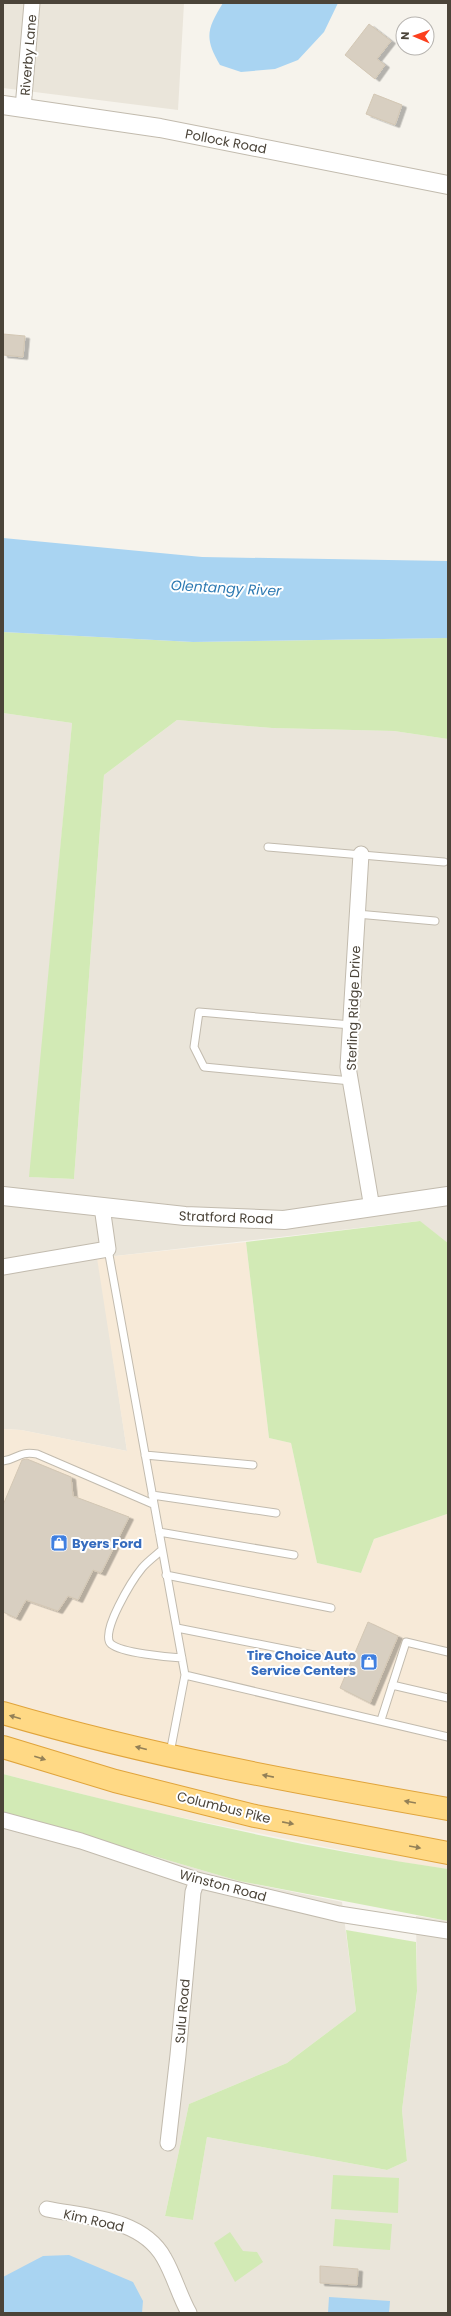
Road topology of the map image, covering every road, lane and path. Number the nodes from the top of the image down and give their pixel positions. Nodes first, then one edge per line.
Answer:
1 (32, 3) edge
2 (3, 105) edge
3 (23, 108) junction
4 (448, 185) edge
5 (268, 847) dead end
6 (361, 854) junction
7 (444, 862) dead end
8 (357, 914) junction
9 (435, 920) dead end
10 (351, 1025) junction
11 (351, 1081) junction
12 (3, 1196) edge
13 (448, 1196) edge
14 (102, 1207) junction
15 (372, 1208) junction
16 (108, 1249) junction
17 (3, 1267) edge
18 (145, 1455) junction
19 (3, 1461) edge
20 (253, 1465) dead end
21 (152, 1495) junction
22 (153, 1504) junction
23 (276, 1513) dead end
24 (159, 1532) junction
25 (162, 1550) junction
26 (294, 1555) dead end
27 (166, 1575) junction
28 (331, 1608) dead end
29 (177, 1628) junction
30 (448, 1652) edge
31 (319, 1656) dead end
32 (182, 1658) junction
33 (185, 1675) junction
34 (392, 1685) junction
35 (448, 1698) edge
36 (3, 1713) edge
37 (381, 1720) junction
38 (448, 1737) edge
39 (3, 1747) edge
40 (170, 1755) junction
41 (448, 1809) edge
42 (3, 1820) edge
43 (448, 1853) edge
44 (197, 1880) junction
45 (448, 1931) edge
46 (168, 2143) dead end
47 (47, 2209) dead end
48 (189, 2313) edge

1 - 3 street, Riverby Lane
2 - 3 street, Pollock Road
3 - 4 street, Pollock Road
5 - 6 lane
6 - 7 lane
6 - 8 street, Sterling Ridge Drive
8 - 9 lane
8 - 10 street, Sterling Ridge Drive
10 - 11 street, Sterling Ridge Drive
10 - 11 lane
11 - 15 street, Sterling Ridge Drive
12 - 14 street, Stratford Road
13 - 15 street, Stratford Road
14 - 15 street, Stratford Road
14 - 16 street
16 - 17 street
16 - 18 lane
18 - 20 lane
18 - 21 lane
19 - 22 lane
21 - 22 lane
21 - 23 lane
22 - 24 lane
24 - 25 lane
24 - 26 lane
25 - 27 lane
25 - 32 lane
27 - 28 lane
27 - 29 lane
29 - 31 lane
29 - 32 lane
30 - 34 lane
32 - 33 lane
33 - 37 lane
33 - 40 lane
34 - 35 lane
34 - 37 lane
40 -> 36 highway
37 - 38 lane
39 -> 43 highway, Columbus Pike
41 -> 40 highway
42 - 44 street, Winston Road
44 - 45 street, Winston Road
44 - 46 street, Sulu Road
47 - 48 street, Kim Road

